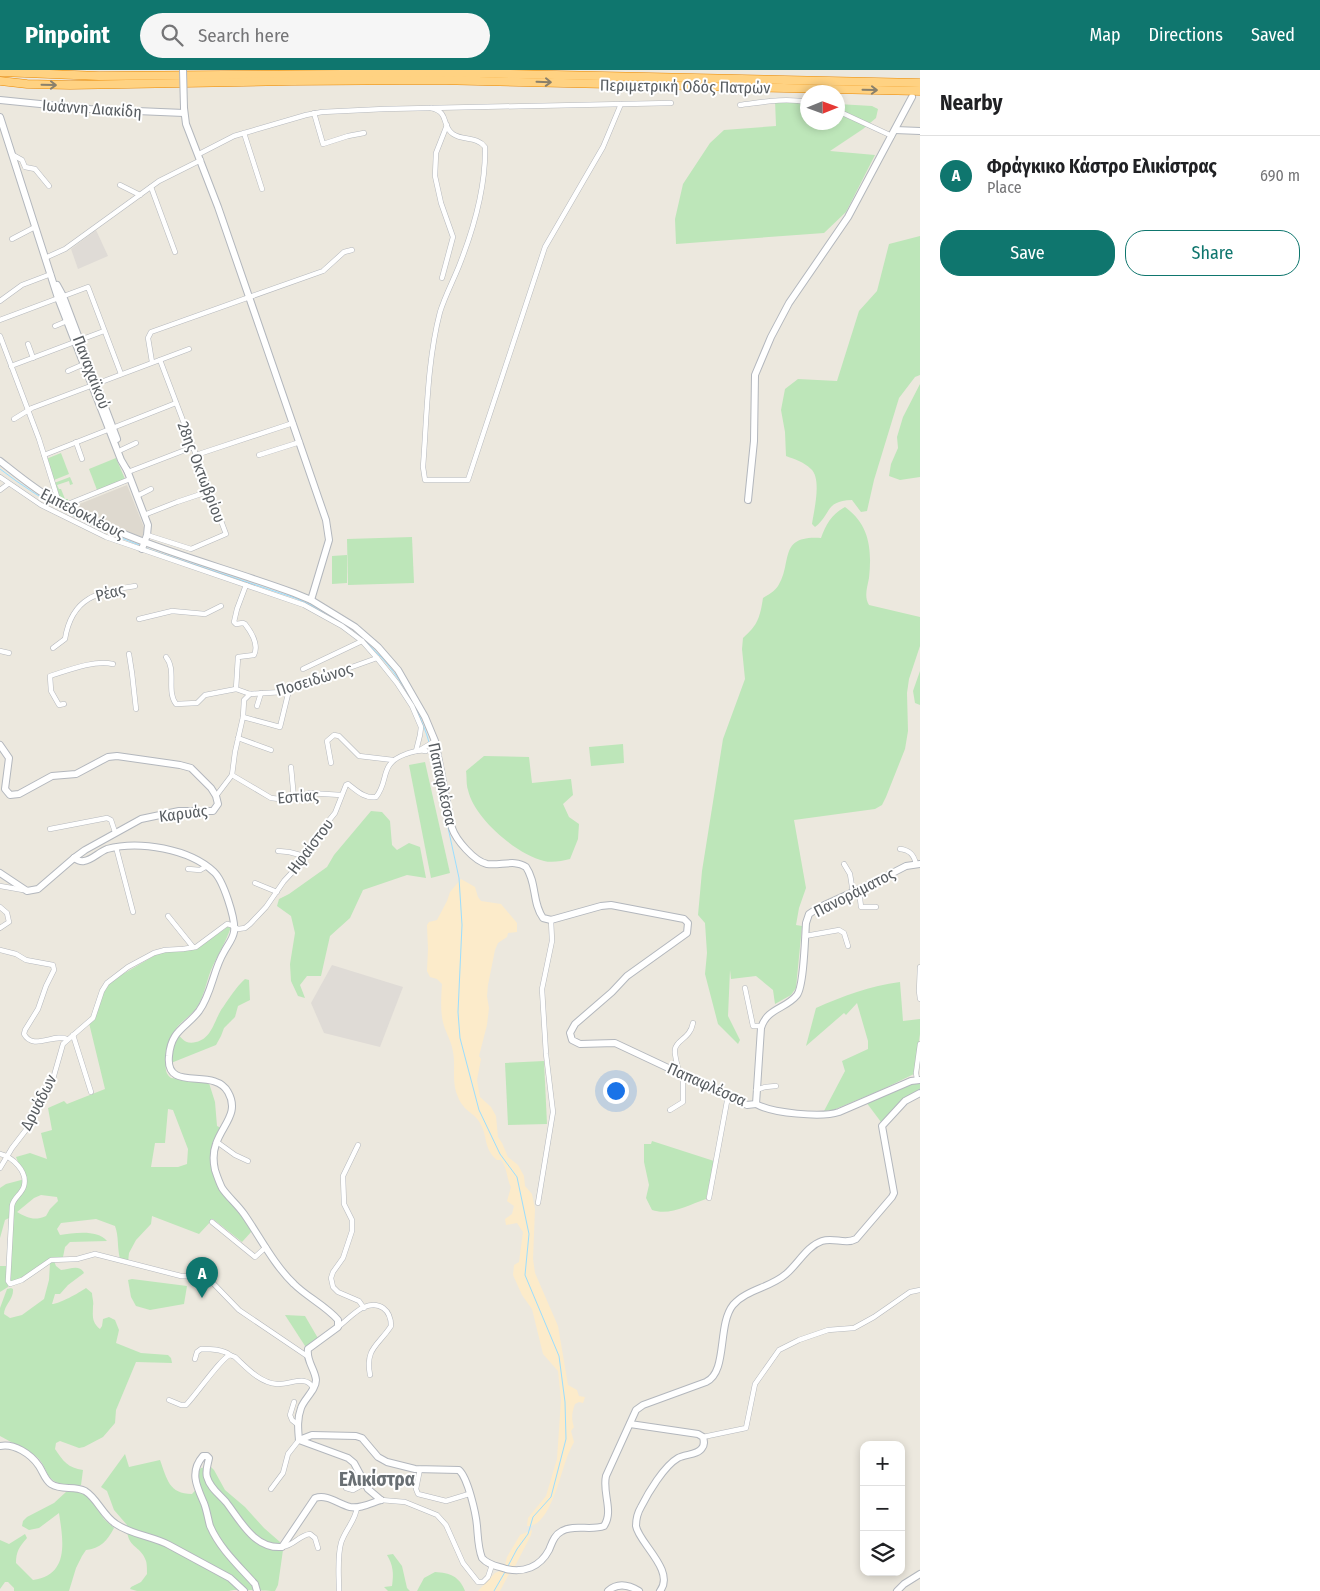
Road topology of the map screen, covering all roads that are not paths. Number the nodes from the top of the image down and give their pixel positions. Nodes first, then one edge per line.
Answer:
1 (183, 70) edge
2 (0, 72) edge
3 (0, 81) edge
4 (920, 82) edge
5 (920, 91) edge
6 (912, 98) dead end
7 (0, 100) edge
8 (800, 101) edge
9 (671, 102) dead end
10 (621, 104) junction
11 (740, 105) dead end
12 (431, 108) junction
13 (184, 110) junction
14 (314, 114) junction
15 (845, 114) edge
16 (0, 117) edge
17 (447, 124) junction
18 (920, 131) edge
19 (244, 133) junction
20 (364, 133) dead end
21 (893, 133) junction
22 (11, 154) junction
23 (200, 157) junction
24 (120, 185) dead end
25 (49, 186) dead end
26 (151, 187) junction
27 (262, 189) dead end
28 (140, 195) junction
29 (35, 227) junction
30 (12, 239) dead end
31 (352, 250) dead end
32 (175, 252) dead end
33 (45, 258) junction
34 (51, 274) junction
35 (442, 278) dead end
36 (60, 297) junction
37 (249, 297) junction
38 (0, 301) edge
39 (0, 320) edge
40 (67, 321) junction
41 (55, 326) dead end
42 (104, 331) junction
43 (0, 336) edge
44 (78, 341) junction
45 (28, 344) dead end
46 (189, 349) dead end
47 (33, 358) junction
48 (160, 360) junction
49 (152, 362) junction
50 (84, 364) junction
51 (12, 366) junction
52 (68, 371) dead end
53 (120, 374) junction
54 (94, 385) junction
55 (176, 403) junction
56 (29, 410) junction
57 (14, 419) dead end
58 (293, 423) junction
59 (111, 428) junction
60 (76, 442) junction
61 (300, 442) junction
62 (136, 443) dead end
63 (193, 447) junction
64 (121, 450) junction
65 (44, 455) junction
66 (196, 455) junction
67 (259, 455) dead end
68 (82, 459) dead end
69 (0, 461) edge
70 (128, 472) junction
71 (0, 477) edge
72 (130, 480) junction
73 (8, 484) junction
74 (152, 489) dead end
75 (0, 490) edge
76 (210, 492) junction
77 (136, 496) junction
78 (748, 500) dead end
79 (61, 505) junction
80 (144, 515) junction
81 (148, 535) junction
82 (143, 546) junction
83 (246, 584) junction
84 (135, 586) dead end
85 (311, 600) junction
86 (221, 606) dead end
87 (139, 619) dead end
88 (362, 641) junction
89 (53, 648) dead end
90 (0, 651) edge
91 (9, 653) dead end
92 (129, 654) dead end
93 (166, 658) dead end
94 (377, 658) junction
95 (113, 664) dead end
96 (303, 668) dead end
97 (236, 689) junction
98 (289, 690) junction
99 (261, 693) junction
100 (250, 694) junction
101 (64, 704) dead end
102 (257, 706) dead end
103 (136, 710) dead end
104 (243, 717) junction
105 (238, 738) junction
106 (433, 742) junction
107 (0, 745) edge
108 (271, 750) dead end
109 (421, 751) junction
110 (393, 760) junction
111 (331, 763) dead end
112 (292, 767) dead end
113 (232, 774) junction
114 (341, 795) junction
115 (216, 796) junction
116 (294, 799) junction
117 (50, 829) dead end
118 (115, 832) junction
119 (116, 847) junction
120 (900, 849) dead end
121 (278, 851) dead end
122 (304, 856) junction
123 (74, 858) junction
124 (844, 864) dead end
125 (918, 864) edge
126 (207, 866) junction
127 (188, 869) dead end
128 (0, 872) edge
129 (255, 883) dead end
130 (0, 886) edge
131 (27, 891) junction
132 (277, 892) junction
133 (856, 892) junction
134 (0, 906) edge
135 (876, 907) dead end
136 (133, 912) dead end
137 (168, 916) dead end
138 (551, 920) junction
139 (234, 926) junction
140 (0, 928) edge
141 (805, 936) junction
142 (848, 946) dead end
143 (193, 947) junction
144 (0, 950) edge
145 (920, 967) edge
146 (745, 988) dead end
147 (920, 999) edge
148 (693, 1023) dead end
149 (761, 1026) junction
150 (73, 1035) junction
151 (67, 1039) junction
152 (920, 1044) edge
153 (681, 1074) junction
154 (918, 1079) edge
155 (776, 1086) dead end
156 (756, 1090) junction
157 (91, 1092) dead end
158 (920, 1093) edge
159 (728, 1096) junction
160 (756, 1104) junction
161 (670, 1110) dead end
162 (217, 1142) junction
163 (358, 1146) dead end
164 (0, 1154) edge
165 (7, 1156) junction
166 (248, 1161) dead end
167 (0, 1168) edge
168 (709, 1198) dead end
169 (538, 1202) dead end
170 (212, 1222) dead end
171 (266, 1247) junction
172 (920, 1290) edge
173 (364, 1308) junction
174 (338, 1327) junction
175 (230, 1355) junction
176 (307, 1356) junction
177 (195, 1359) dead end
178 (370, 1375) dead end
179 (313, 1388) junction
180 (169, 1400) dead end
181 (294, 1402) dead end
182 (297, 1424) junction
183 (630, 1424) junction
184 (703, 1437) junction
185 (299, 1440) junction
186 (0, 1446) edge
187 (420, 1469) junction
188 (364, 1484) junction
189 (346, 1488) dead end
190 (270, 1490) dead end
191 (469, 1494) junction
192 (381, 1500) junction
193 (357, 1507) junction
194 (282, 1547) junction
195 (318, 1548) dead end
196 (492, 1565) junction
197 (920, 1574) edge
198 (244, 1591) edge
199 (258, 1591) edge
200 (339, 1591) edge
201 (608, 1591) edge
202 (639, 1591) edge
203 (660, 1591) edge
204 (897, 1591) edge

1 - 13 street, bridge
2 - 4 highway, Περιμετρική Οδός Πατρών
3 -> 5 highway, Περιμετρική Οδός Πατρών
6 - 21 street
7 - 13 street, Ιωάννη Διακίδη
8 - 11 street
9 - 10 street
10 - 12 street
10 - 17 street
12 - 14 street
12 - 17 street
13 - 23 street
14 - 19 street
14 - 20 street
15 - 21 street
16 - 22 street, Παναχαϊκού
17 - 35 street
18 - 21 street
19 - 23 street
19 - 27 street
21 - 78 street
22 - 25 street
22 - 29 street, Παναχαϊκού
23 - 26 street
23 - 37 street
24 - 28 street
26 - 28 street
26 - 32 street
28 - 33 street
29 - 30 street
29 - 33 street, Παναχαϊκού
31 - 37 street
33 - 34 street, Παναχαϊκού
34 - 36 street, Παναχαϊκού
34 - 38 street
36 - 39 street
36 - 40 street, Παναχαϊκού
36 - 42 street
36 - 44 street, Παναχαϊκού
37 - 49 street
37 - 58 street
40 - 41 street
40 - 44 street, Παναχαϊκού
42 - 44 street
42 - 53 street
43 - 51 street
44 - 47 street
44 - 50 street, Παναχαϊκού
44 - 54 street, Παναχαϊκού
45 - 47 street
46 - 48 street
47 - 51 street
48 - 49 street
48 - 55 street, 28ης Οκτωβρίου
49 - 53 street
50 - 52 street
50 - 54 street, Παναχαϊκού
51 - 56 street
53 - 54 street
54 - 56 street
54 - 59 street, Παναχαϊκού
55 - 59 street
55 - 63 street, 28ης Οκτωβρίου
56 - 57 street
56 - 65 street
58 - 61 street
58 - 66 street
59 - 60 street
59 - 64 street, Παναχαϊκού
59 - 70 street, Παναχαϊκού
60 - 65 street
60 - 68 street
61 - 67 street
61 - 85 street
62 - 64 street
63 - 66 street, 28ης Οκτωβρίου
63 - 70 street
64 - 70 street, Παναχαϊκού
65 - 79 street
66 - 76 street, 28ης Οκτωβρίου
69 - 79 street, Εμπεδοκλέους
70 - 72 street, Παναχαϊκού
71 - 73 street
72 - 77 street, Παναχαϊκού
72 - 79 street
73 - 75 street
73 - 83 street
74 - 77 street
76 - 80 street
76 - 81 street, 28ης Οκτωβρίου
77 - 80 street, Παναχαϊκού
79 - 82 street, Εμπεδοκλέους
80 - 81 street, Παναχαϊκού
81 - 82 street
82 - 85 street, Παπαφλέσσα
83 - 88 street
83 - 97 street
84 - 89 street, Ρέας
85 - 106 street, Παπαφλέσσα
86 - 87 street
88 - 94 street
88 - 96 street
90 - 91 street
92 - 103 street
93 - 97 street
94 - 98 street, Ποσειδώνος
94 - 109 street
95 - 101 street
97 - 100 street
98 - 99 street, Ποσειδώνος
98 - 104 street
99 - 100 street, Ποσειδώνος
99 - 102 street
100 - 104 street
104 - 105 street
105 - 108 street
105 - 113 street
106 - 109 street
106 - 138 street, Παπαφλέσσα
107 - 115 street, Καρυάς
109 - 110 street
110 - 111 street
110 - 114 street
112 - 116 street
113 - 115 street
113 - 116 street, Εστίας
114 - 116 street, Εστίας
114 - 122 street, Ηφαίστου
115 - 118 street, Καρυάς
117 - 118 street
118 - 123 street, Καρυάς
119 - 123 street
119 - 126 street
119 - 136 street
120 - 125 street
121 - 122 street
122 - 132 street, Ηφαίστου
123 - 131 street, Καρυάς
124 - 133 street
125 - 133 street, Πανοράματος
126 - 127 street
126 - 139 street
128 - 131 street
129 - 132 street
130 - 131 street
132 - 139 street, Ηφαίστου
133 - 135 street
133 - 141 street, Πανοράματος
134 - 140 street
137 - 143 street
138 - 153 street, Παπαφλέσσα
138 - 169 street
139 - 143 street
139 - 162 street
141 - 142 street
141 - 149 street, Πανοράματος
143 - 150 street
144 - 151 street
145 - 147 street
146 - 149 street
148 - 153 street
149 - 156 street
150 - 151 street
150 - 157 street
151 - 165 street, Δρυάδων
152 - 154 street
153 - 159 street, Παπαφλέσσα
153 - 161 street
154 - 160 street
155 - 156 street
156 - 160 street
158 - 183 street
159 - 160 street, Παπαφλέσσα
159 - 168 street
162 - 166 street
162 - 171 street
163 - 173 street
164 - 165 street
165 - 167 street, Δρυάδων
165 - 176 street
170 - 171 street
171 - 174 street
172 - 184 street
173 - 174 street
173 - 178 street
174 - 176 street
175 - 177 street
175 - 179 street
175 - 180 street
176 - 179 street
179 - 182 street
181 - 182 street
182 - 185 street
183 - 184 street
183 - 196 street
184 - 203 street
185 - 187 street
185 - 188 street
185 - 190 street
186 - 198 street
187 - 191 street
187 - 191 street
188 - 189 street
188 - 192 street
191 - 196 street
192 - 193 street
192 - 196 street
193 - 194 street
193 - 200 street
194 - 195 street
194 - 199 street
197 - 204 street
201 - 202 street

